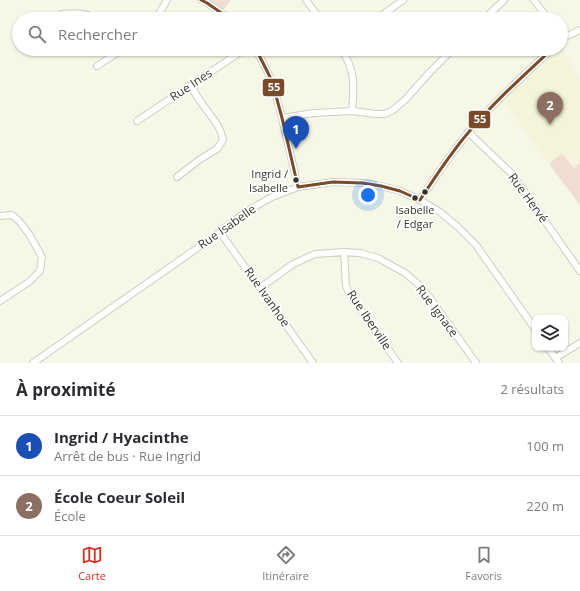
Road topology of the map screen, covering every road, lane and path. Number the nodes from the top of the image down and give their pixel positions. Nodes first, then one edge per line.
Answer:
1 (167, 0) edge
2 (202, 0) edge
3 (306, 0) edge
4 (390, 0) edge
5 (403, 0) edge
6 (504, 0) edge
7 (534, 0) edge
8 (394, 6) junction
9 (160, 12) edge
10 (220, 12) edge
11 (315, 12) edge
12 (386, 12) edge
13 (491, 12) edge
14 (543, 12) edge
15 (580, 30) edge
16 (568, 35) edge
17 (112, 56) edge
18 (234, 56) edge
19 (260, 56) edge
20 (346, 56) edge
21 (446, 56) edge
22 (545, 56) edge
23 (97, 66) dead end
24 (192, 84) junction
25 (352, 111) junction
26 (282, 118) junction
27 (137, 121) dead end
28 (468, 132) junction
29 (177, 177) dead end
30 (298, 187) junction
31 (420, 200) junction
32 (0, 216) edge
33 (220, 232) junction
34 (344, 252) junction
35 (579, 267) edge
36 (260, 288) junction
37 (0, 302) edge
38 (532, 325) edge
39 (580, 343) edge
40 (550, 351) edge
41 (557, 360) edge
42 (33, 363) edge
43 (313, 363) edge
44 (398, 363) edge
45 (476, 363) edge

1 - 9 street
2 - 10 street
3 - 11 street
4 - 8 street
5 - 8 street
6 - 13 street
7 - 14 street
8 - 12 street
15 - 16 street
17 - 23 street
18 - 24 street, Rue Ines
19 - 26 street
20 - 25 street
21 - 25 street
22 - 28 street
24 - 27 street, Rue Ines
24 - 29 street
25 - 26 street
26 - 30 street
28 - 31 street
28 - 35 street, Rue Hervé
30 - 31 street, Rue Isabelle
30 - 33 street, Rue Isabelle
31 - 38 street, Rue Isabelle
32 - 37 street
33 - 36 street, Rue Ivanhoe
33 - 42 street, Rue Isabelle
34 - 36 street, Rue Ignace
34 - 44 street, Rue Iberville
34 - 45 street, Rue Ignace
36 - 43 street, Rue Ivanhoe
39 - 41 street
40 - 41 street

